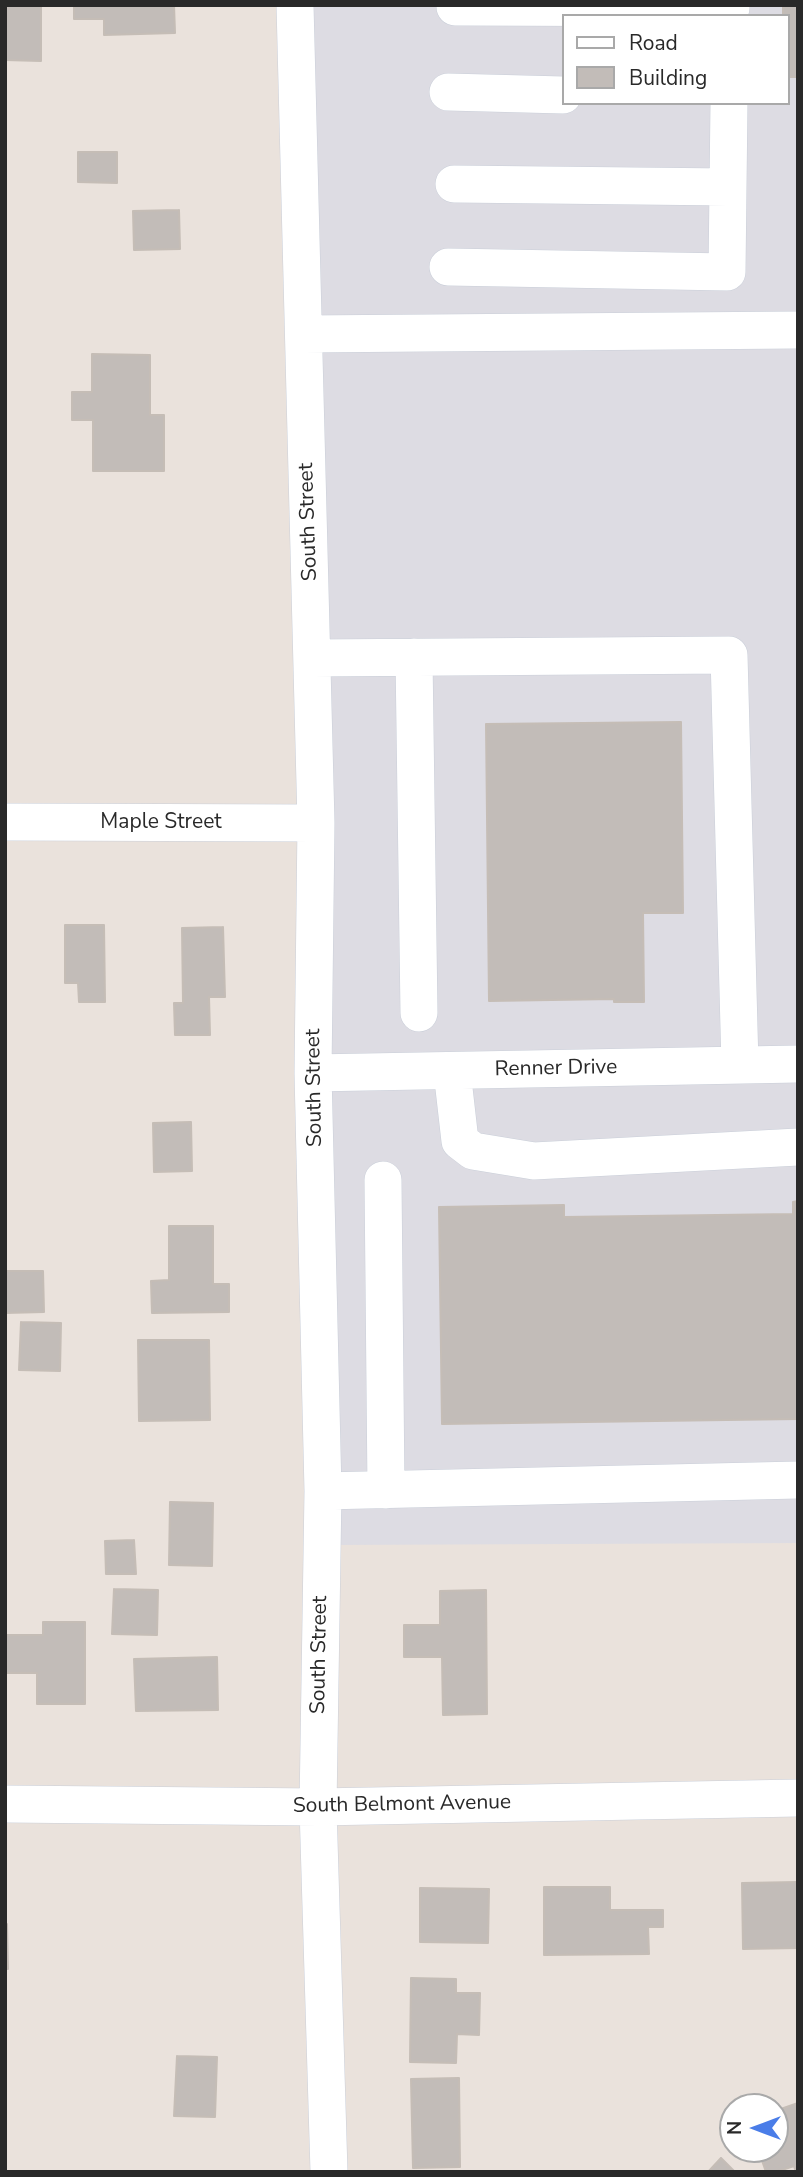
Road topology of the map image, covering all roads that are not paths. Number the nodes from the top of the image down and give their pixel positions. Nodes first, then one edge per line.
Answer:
1 (295, 5) edge
2 (455, 7) edge
3 (731, 10) edge
4 (448, 92) dead end
5 (562, 95) edge
6 (729, 105) edge
7 (454, 184) dead end
8 (728, 187) junction
9 (448, 267) dead end
10 (798, 330) edge
11 (304, 334) junction
12 (414, 657) junction
13 (312, 658) junction
14 (5, 822) edge
15 (316, 823) junction
16 (419, 1013) dead end
17 (798, 1064) edge
18 (740, 1065) junction
19 (452, 1071) junction
20 (313, 1073) junction
21 (798, 1147) edge
22 (383, 1180) dead end
23 (798, 1480) edge
24 (386, 1490) junction
25 (323, 1491) junction
26 (798, 1798) edge
27 (5, 1804) edge
28 (318, 1807) junction
29 (329, 2172) edge

1 - 11 street, South Street
2 - 3 street
4 - 5 street
6 - 8 street
7 - 8 street
8 - 9 street
10 - 11 street
11 - 13 street, South Street
12 - 13 street
12 - 16 street
12 - 18 street
13 - 15 street, South Street
14 - 15 street, Maple Street
15 - 20 street, South Street
17 - 18 street, Renner Drive
18 - 19 street, Renner Drive
19 - 20 street, Renner Drive
19 - 21 street
20 - 25 street, South Street
22 - 24 street
23 - 24 street
24 - 25 street
25 - 28 street, South Street
26 - 28 street, South Belmont Avenue
27 - 28 street, South Belmont Avenue
28 - 29 street, South Street

